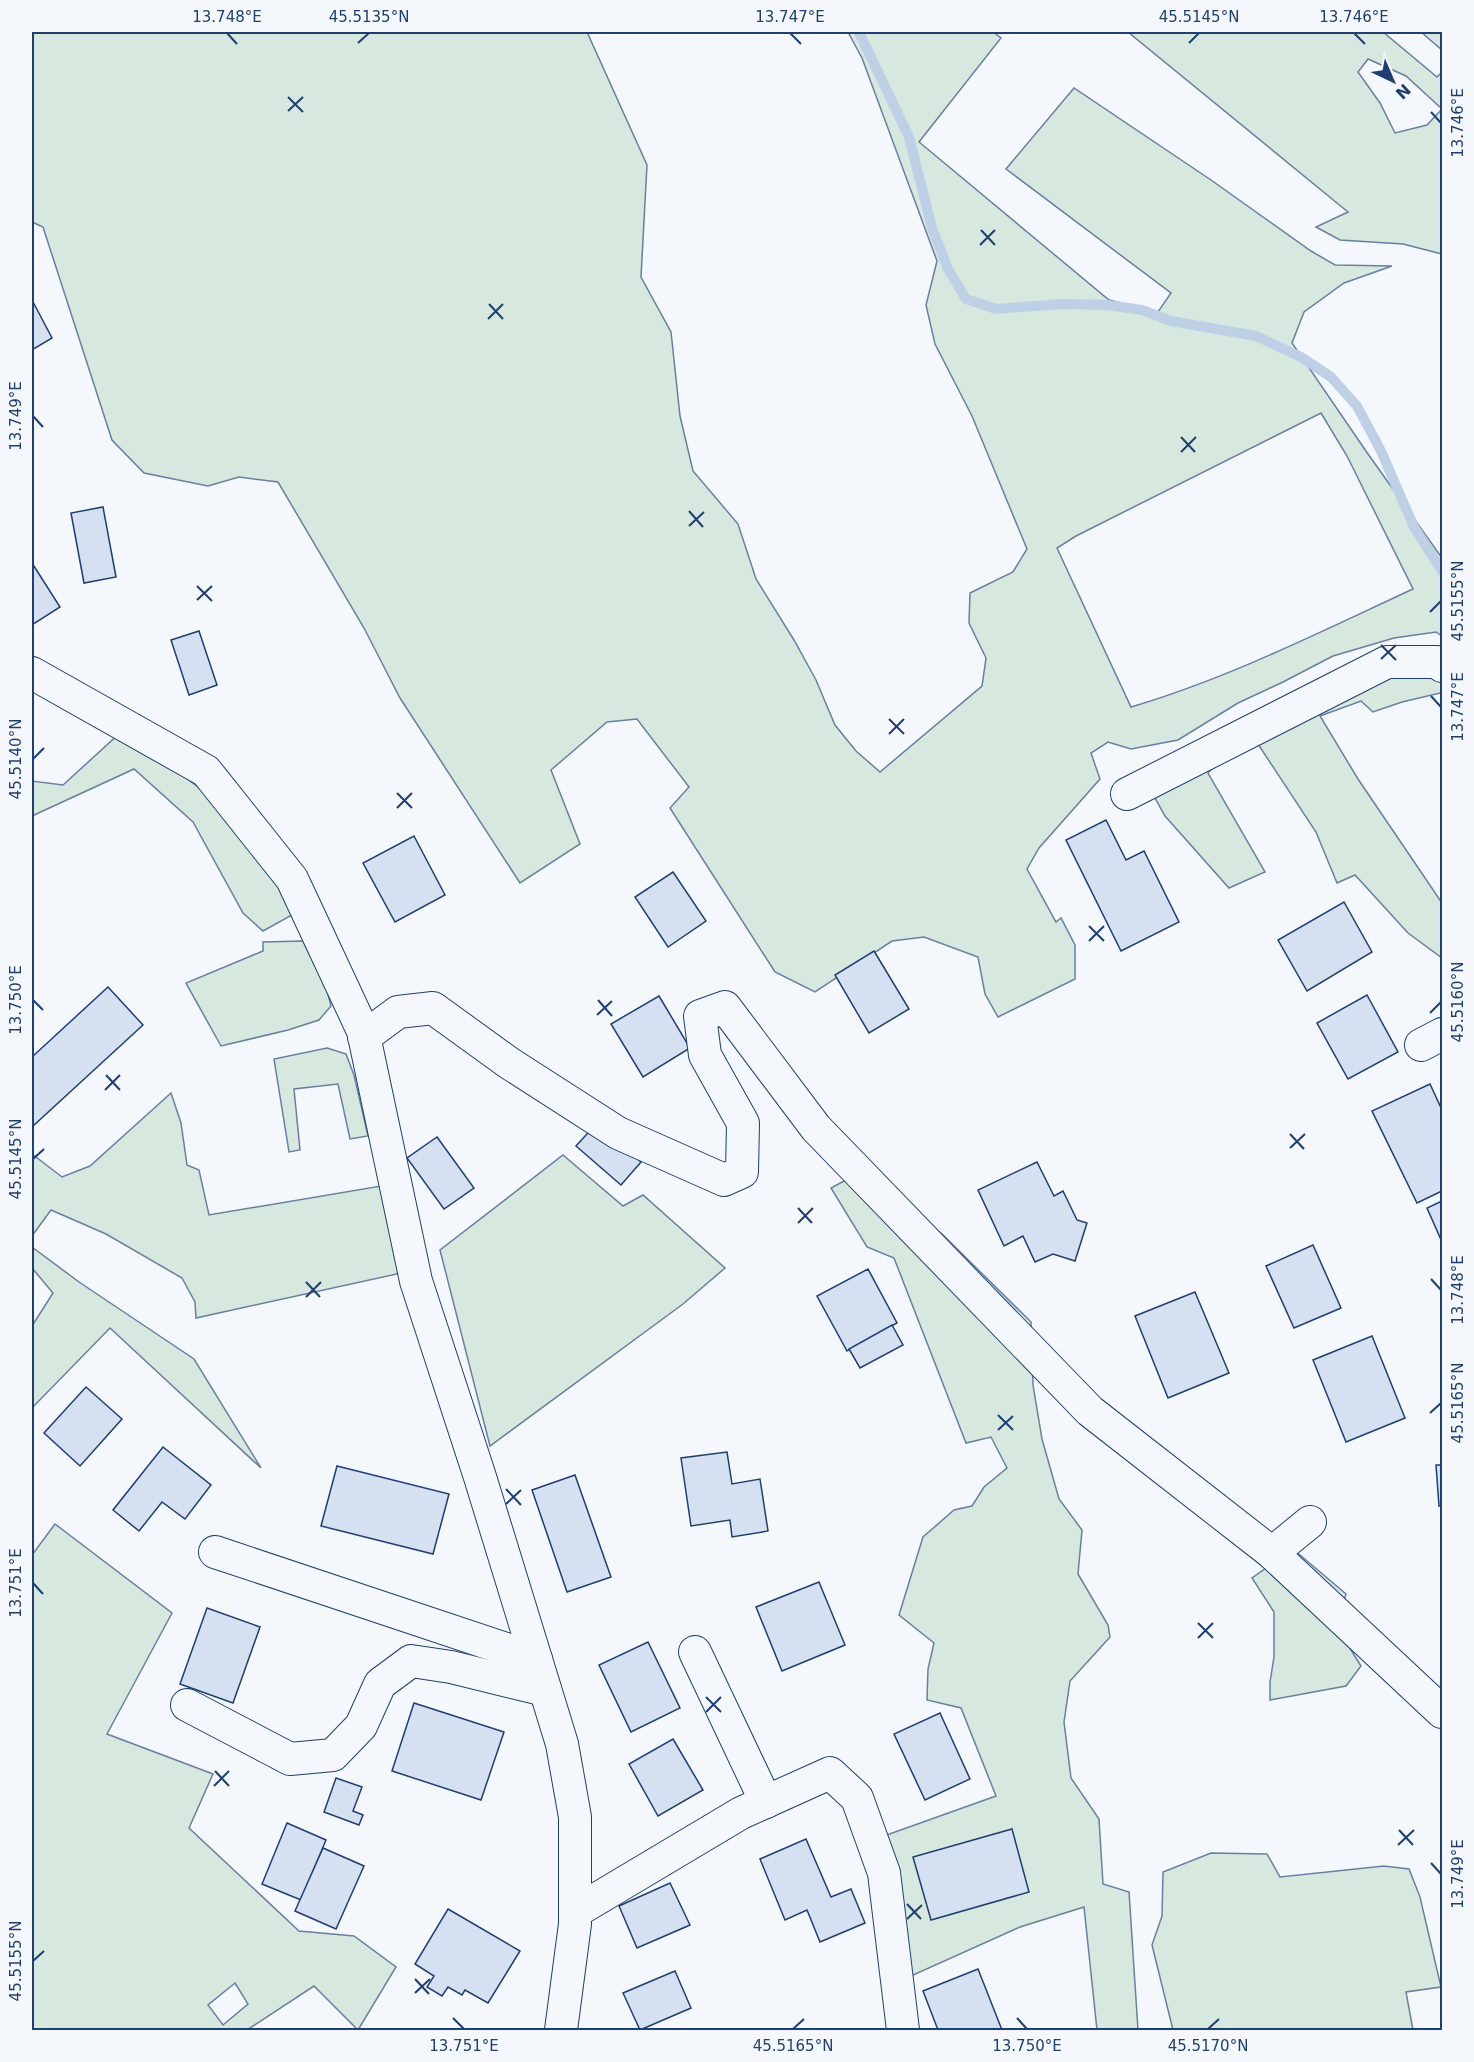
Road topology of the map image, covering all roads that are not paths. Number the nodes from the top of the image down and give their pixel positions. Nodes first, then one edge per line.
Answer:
1 (1443, 666) edge
2 (32, 673) edge
3 (1127, 794) dead end
4 (364, 1037) junction
5 (1310, 1522) dead end
6 (215, 1552) dead end
7 (1272, 1553) junction
8 (695, 1652) dead end
9 (536, 1659) junction
10 (545, 1690) junction
11 (187, 1706) dead end
12 (1443, 1712) edge
13 (766, 1802) junction
14 (575, 1912) junction
15 (561, 2031) edge
16 (903, 2031) edge

1 - 3 street
2 - 4 street
4 - 7 street
4 - 9 street
5 - 7 street
6 - 9 street
7 - 12 street
8 - 13 street
9 - 10 street
10 - 11 street
10 - 14 street
13 - 14 street
13 - 16 street
14 - 15 street

